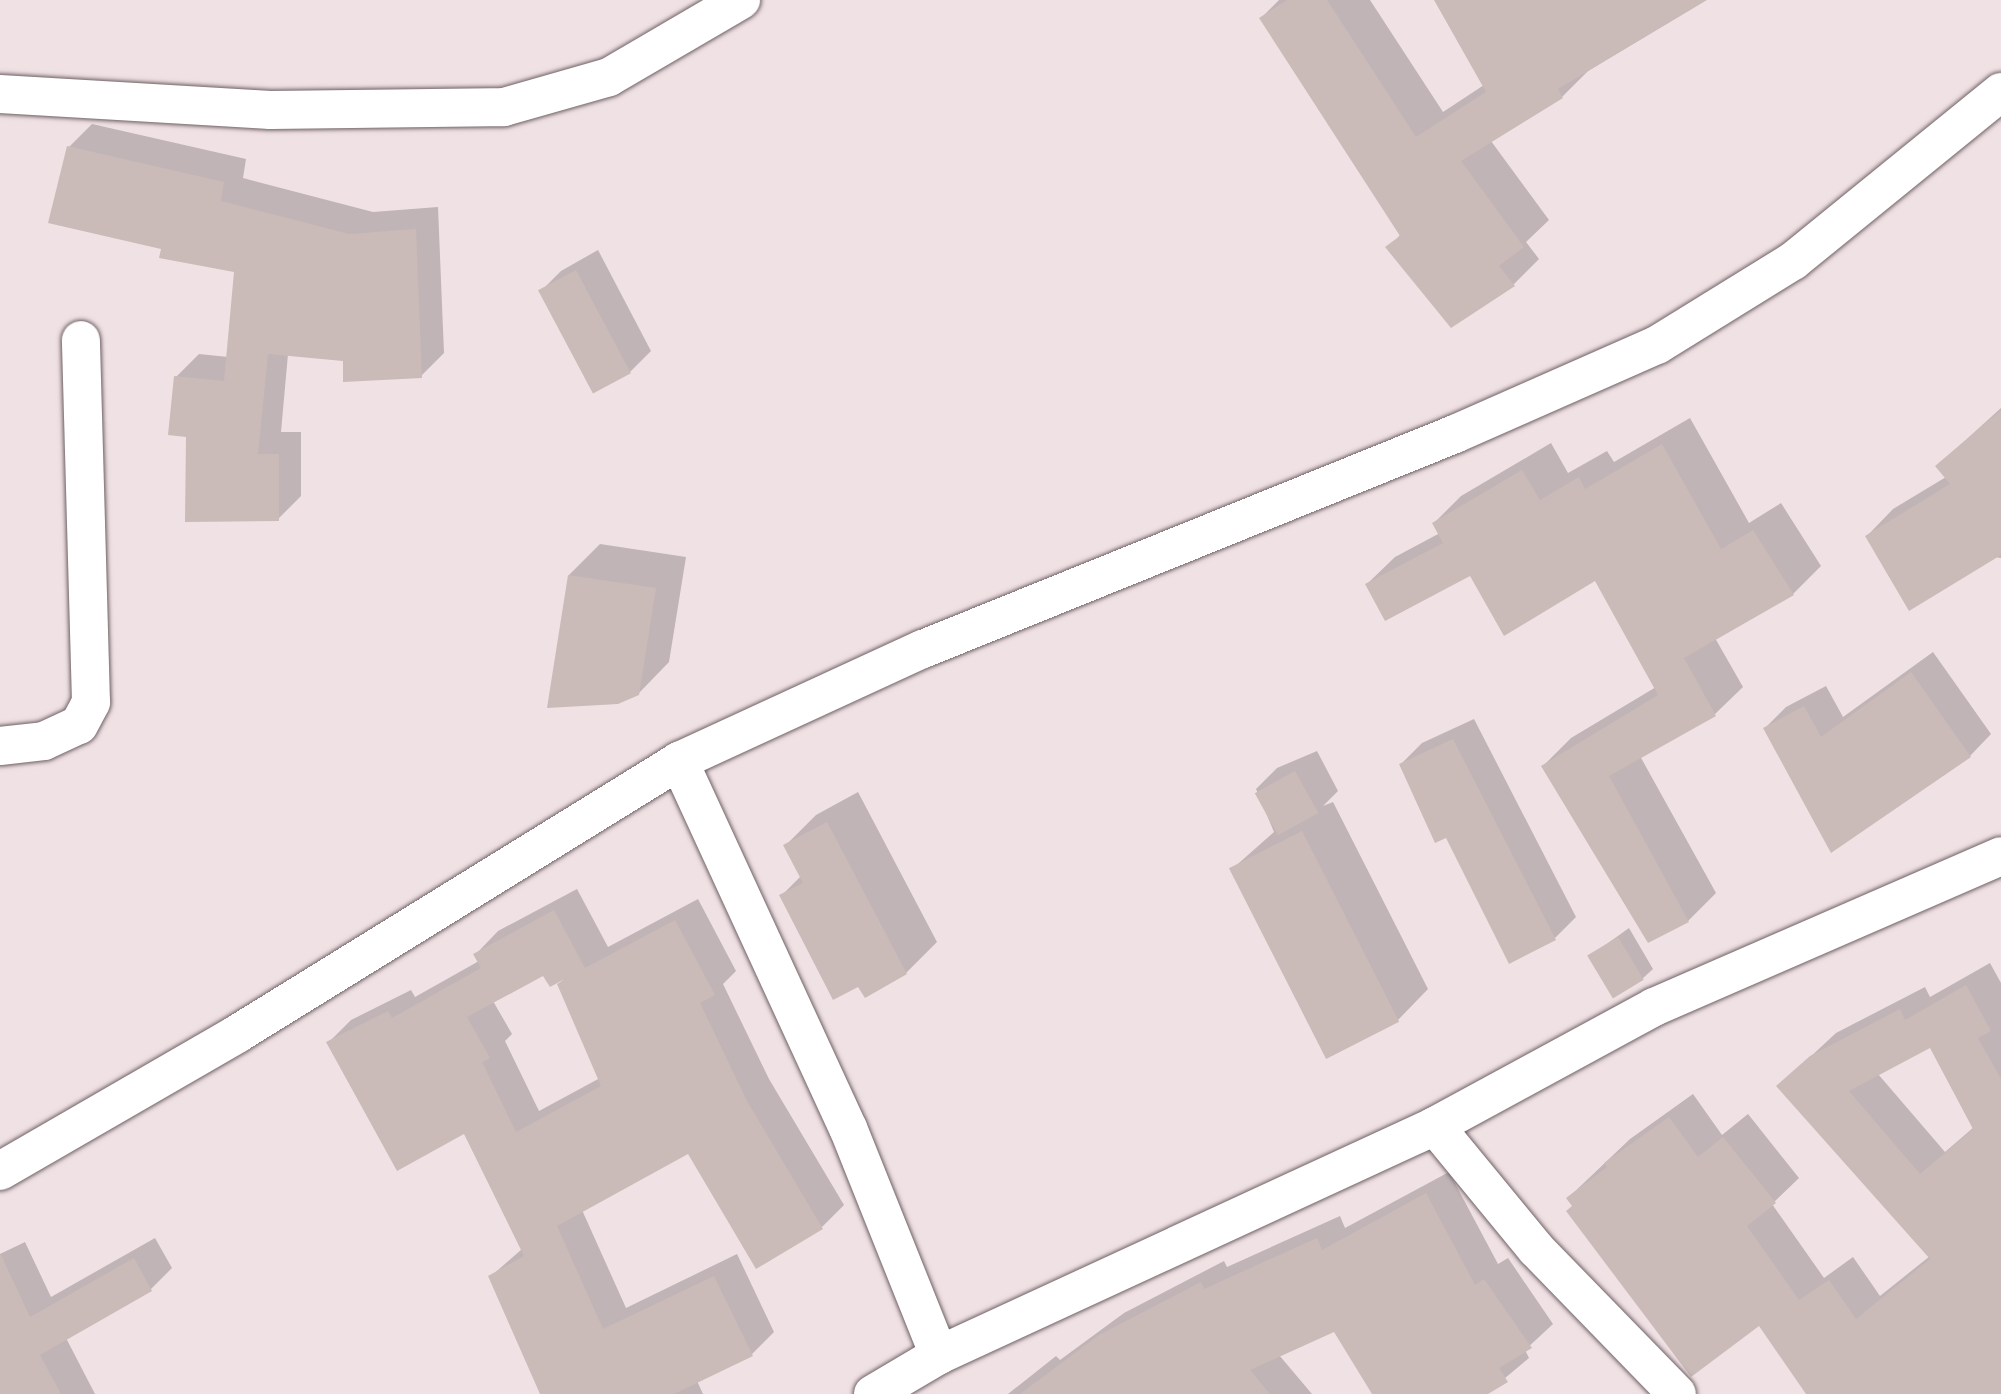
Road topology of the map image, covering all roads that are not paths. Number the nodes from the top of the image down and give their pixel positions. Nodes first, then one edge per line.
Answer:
1 (741, 0) edge
2 (2001, 92) edge
3 (0, 94) edge
4 (81, 340) dead end
5 (0, 746) edge
6 (679, 761) junction
7 (2001, 856) edge
8 (1435, 1126) junction
9 (0, 1171) edge
10 (939, 1355) junction
11 (873, 1394) edge
12 (1677, 1394) edge

1 - 3 street
2 - 6 street
4 - 5 street
6 - 9 street
6 - 10 street
7 - 8 street
8 - 10 street
8 - 12 street
10 - 11 street

